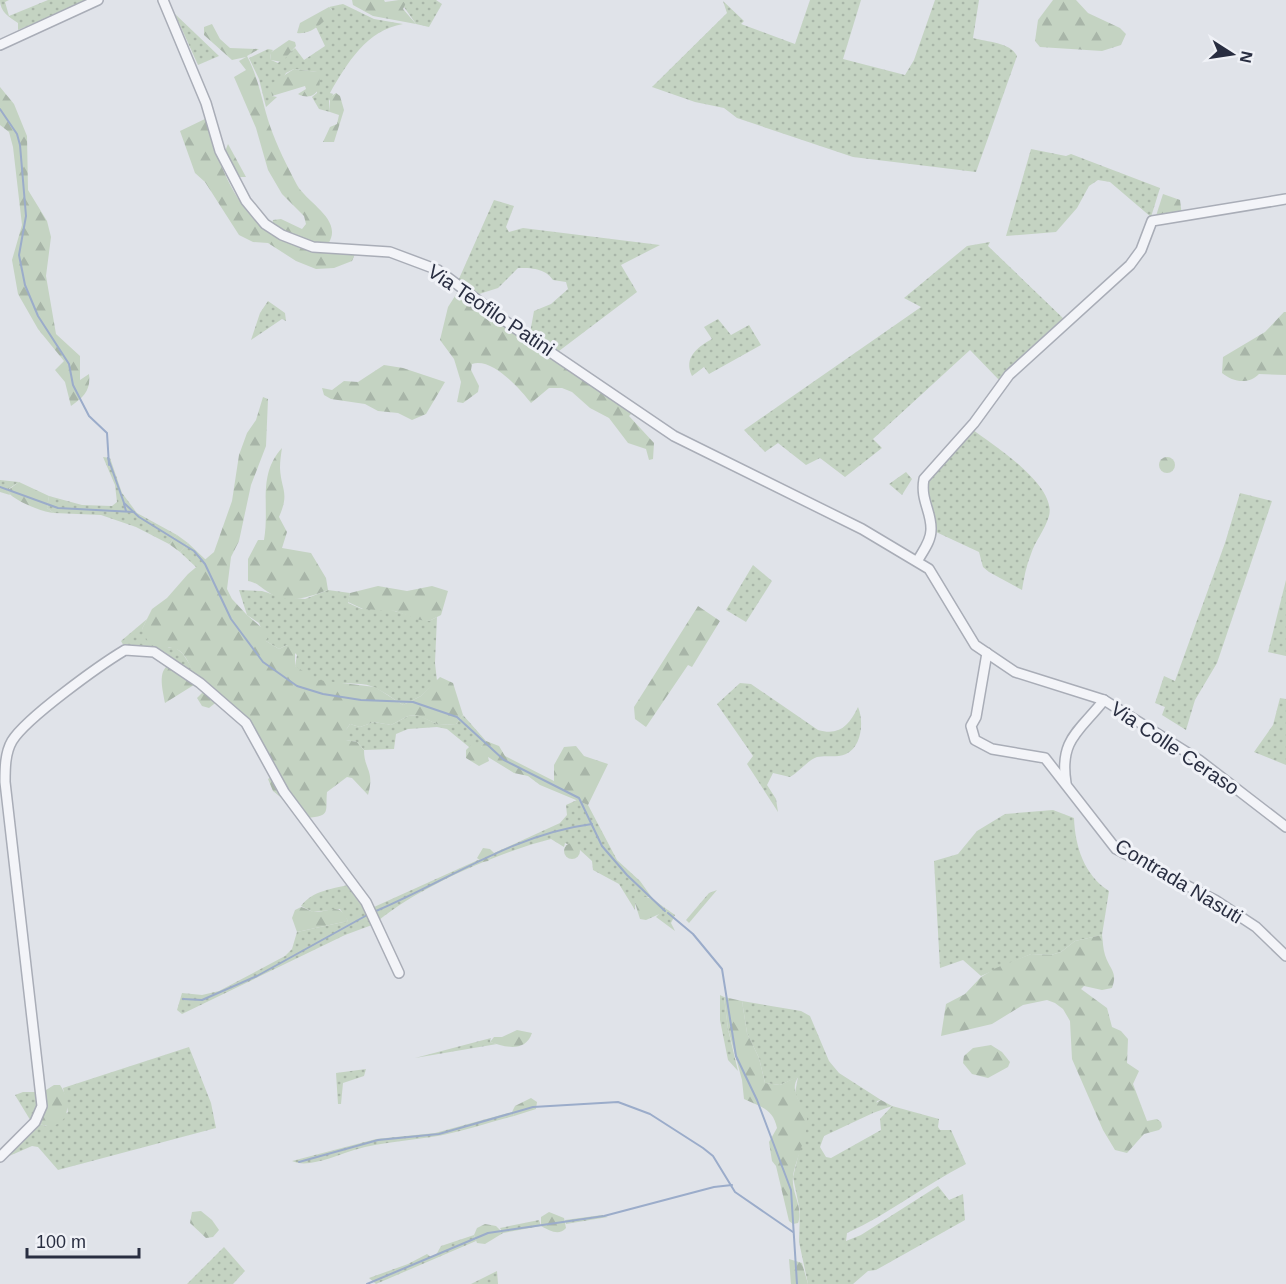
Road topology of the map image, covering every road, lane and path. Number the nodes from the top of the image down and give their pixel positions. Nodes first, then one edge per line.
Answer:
1 (98, 0) edge
2 (163, 0) edge
3 (0, 45) edge
4 (1286, 200) edge
5 (918, 560) junction
6 (929, 569) joint
7 (987, 653) junction
8 (1104, 700) junction
9 (1067, 785) junction
10 (1286, 827) edge
11 (1286, 956) edge
12 (399, 973) dead end
13 (0, 1157) edge

1 - 3 street
2 - 5 street, Via Teofilo Patini
4 - 5 street
5 - 6 street, Via Teofilo Patini
6 - 7 street, Via Colle Ceraso
7 - 8 street, Via Colle Ceraso
7 - 9 street, Contrada Nasuti
8 - 9 street
8 - 10 street, Via Colle Ceraso
9 - 11 street, Contrada Nasuti
12 - 13 street

